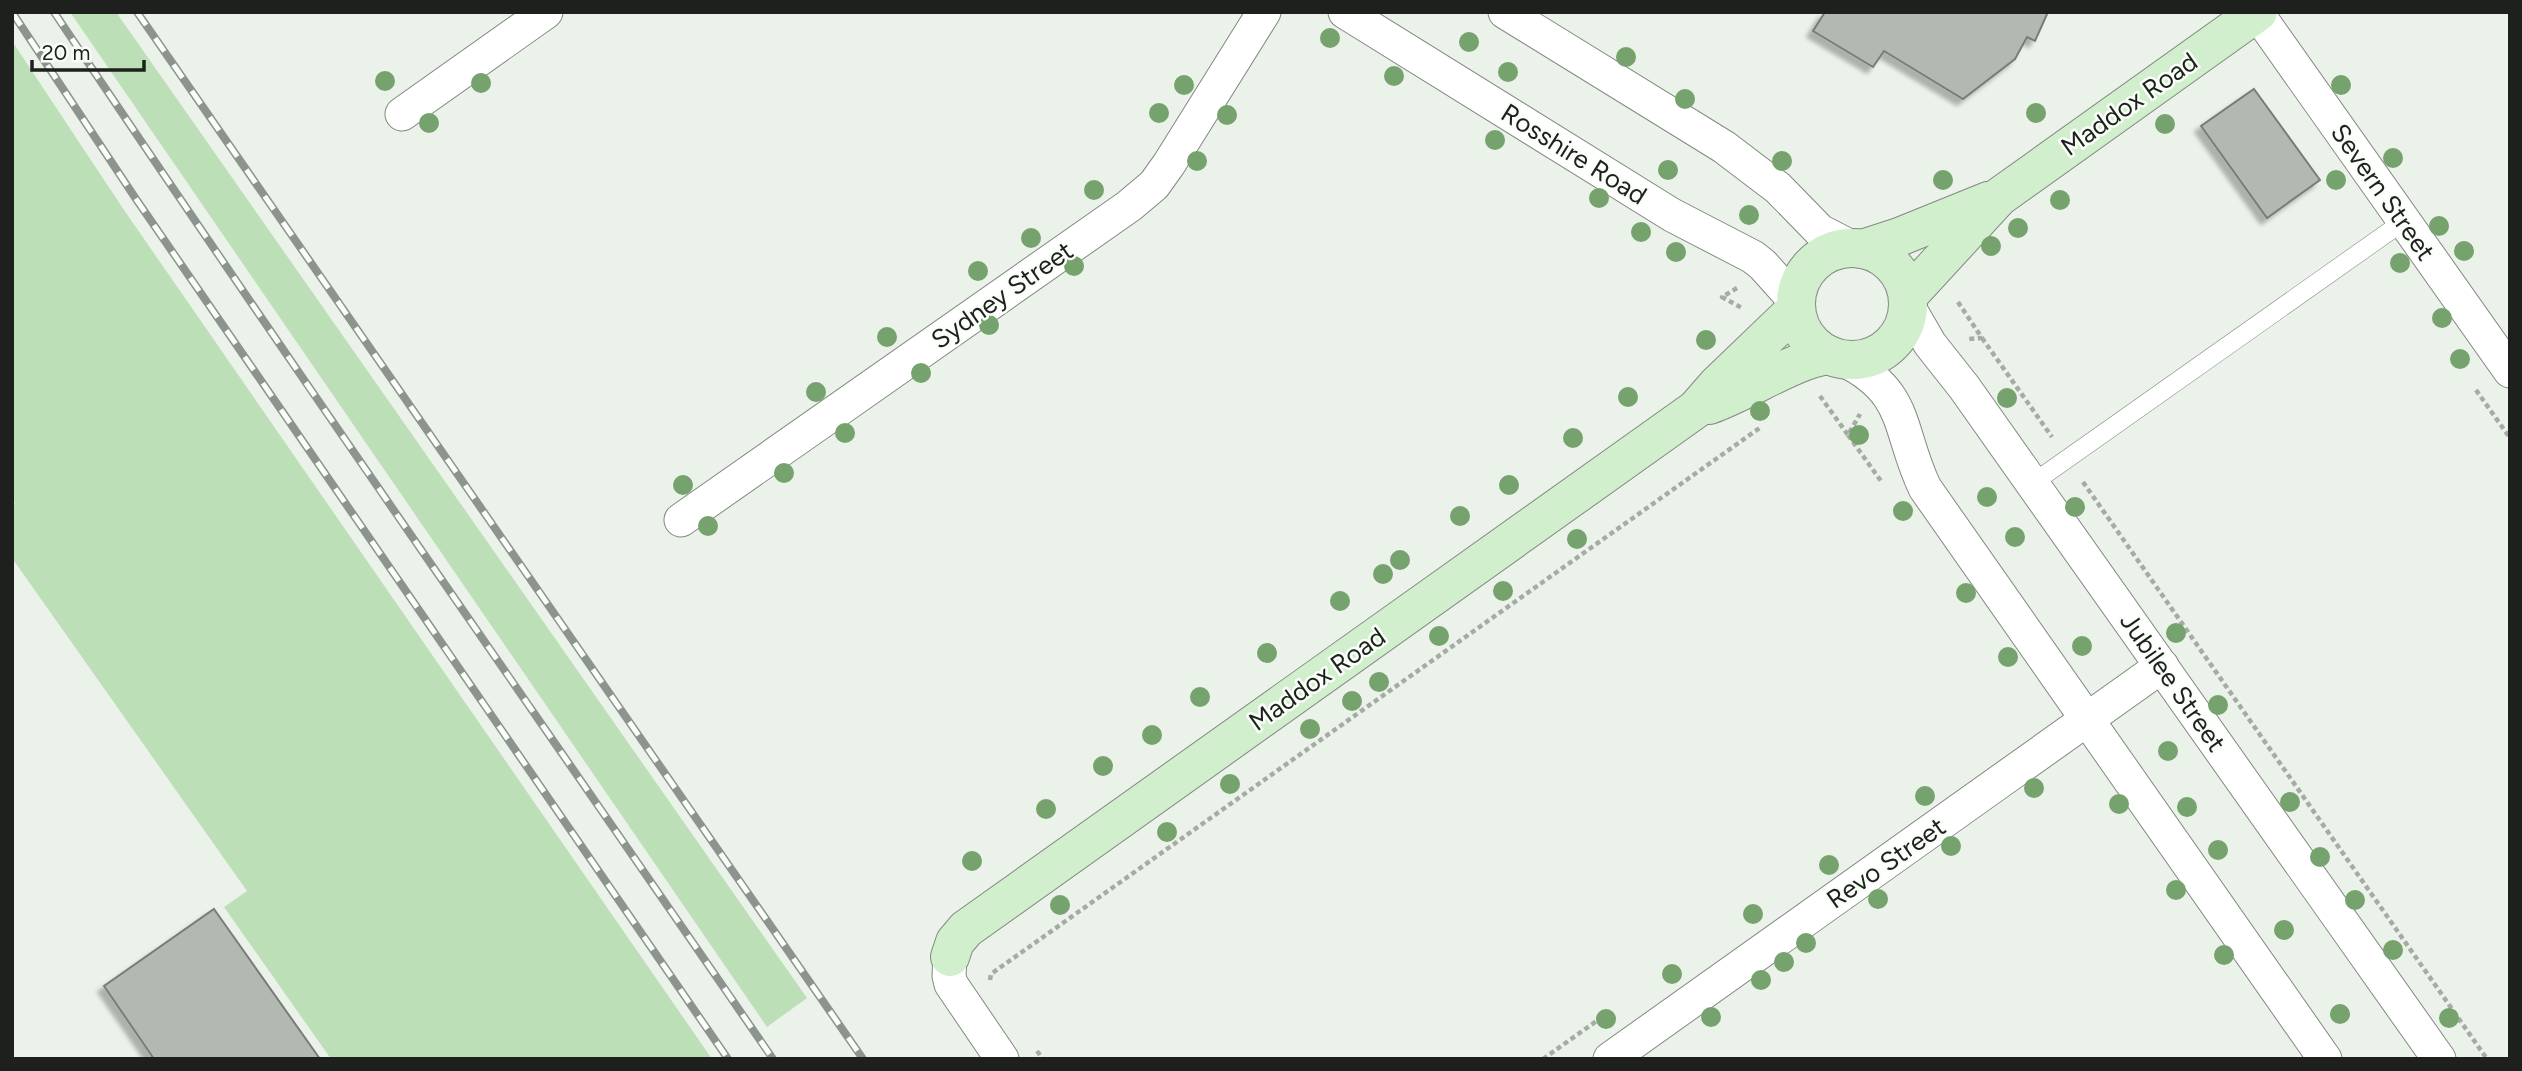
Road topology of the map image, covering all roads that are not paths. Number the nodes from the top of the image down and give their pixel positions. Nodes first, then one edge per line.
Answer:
1 (546, 12) edge
2 (1264, 12) edge
3 (1345, 12) edge
4 (1505, 12) edge
5 (2257, 13) edge
6 (402, 114) dead end
7 (1999, 197) junction
8 (2404, 220) junction
9 (1858, 249) junction
10 (1908, 301) junction
11 (1796, 305) junction
12 (1832, 368) junction
13 (2510, 371) edge
14 (1696, 409) junction
15 (2032, 483) junction
16 (681, 520) dead end
17 (2162, 666) junction
18 (2087, 719) junction
19 (950, 957) joint
20 (2426, 1054) edge
21 (1002, 1059) edge
22 (1610, 1059) edge
23 (2325, 1059) edge

1 - 6 street
2 - 16 street, Sydney Street
3 - 11 street, Rosshire Road
4 - 9 street
5 - 7 street, Maddox Road
5 - 8 street, Severn Street
7 - 9 street, Maddox Road
7 - 10 street, Maddox Road
8 - 13 street, Severn Street
8 - 15 lane
9 - 10 street
9 - 11 street
10 - 12 street
10 - 15 street, Jubilee Street
11 - 12 street
11 - 14 street, Maddox Road
12 - 14 street, Maddox Road
12 - 18 street
14 - 19 street, Maddox Road
15 - 17 street, Jubilee Street
17 - 18 street, Revo Street
17 - 20 street, Jubilee Street
18 - 22 street, Revo Street
18 - 23 street
19 - 21 street

